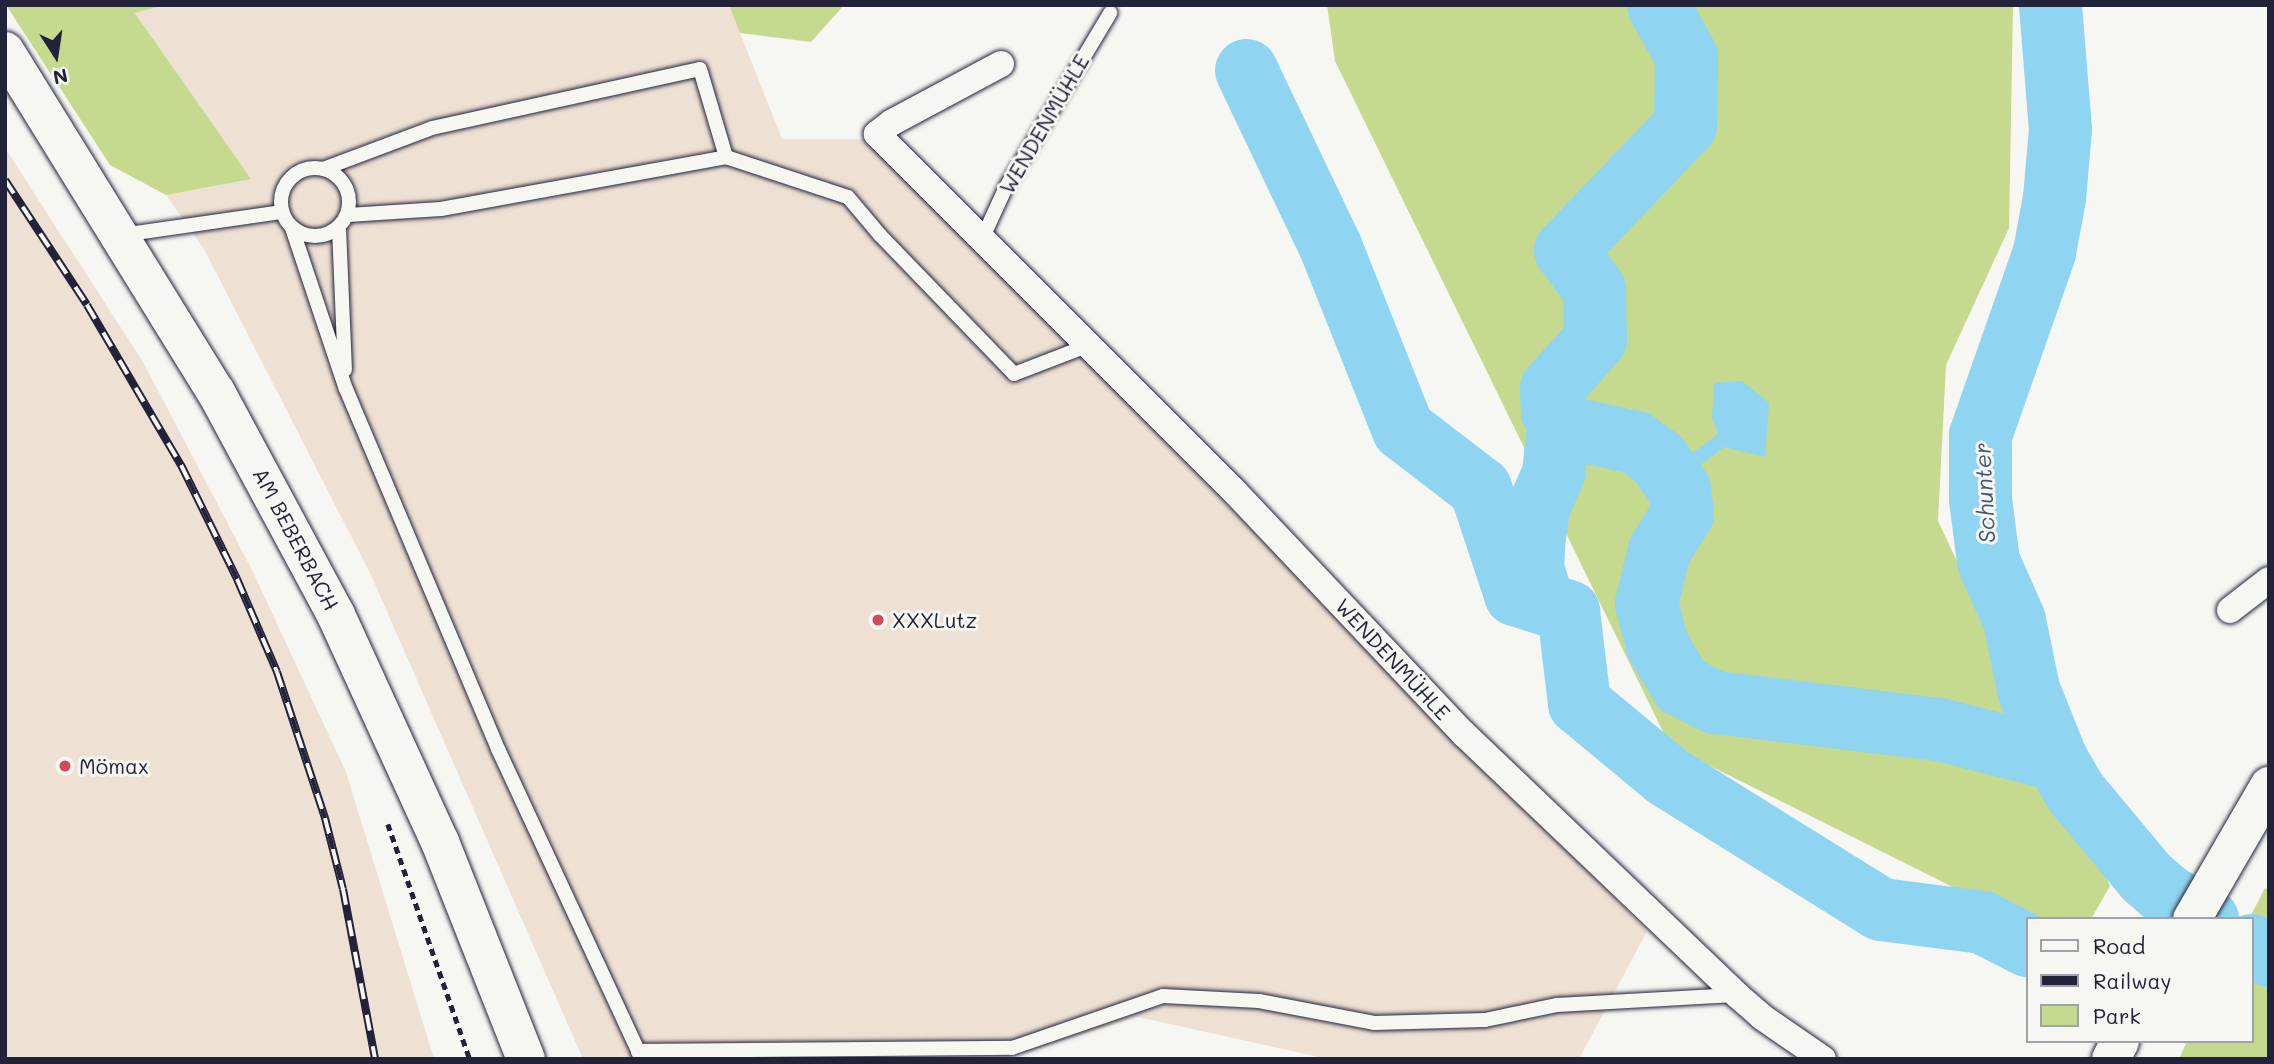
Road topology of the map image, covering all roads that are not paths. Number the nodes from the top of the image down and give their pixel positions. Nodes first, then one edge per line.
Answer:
1 (1110, 13) dead end
2 (5, 51) edge
3 (1001, 64) dead end
4 (726, 157) junction
5 (323, 169) junction
6 (282, 212) junction
7 (348, 215) junction
8 (292, 228) junction
9 (339, 228) junction
10 (121, 236) junction
11 (982, 237) junction
12 (1088, 345) junction
13 (346, 389) junction
14 (2269, 580) edge
15 (2230, 610) dead end
16 (2266, 790) edge
17 (2193, 917) edge
18 (1737, 995) junction
19 (2119, 1043) edge
20 (640, 1055) edge
21 (526, 1059) edge
22 (1823, 1059) edge
23 (2111, 1059) edge

1 - 11 lane, WENDENMÜHLE
2 - 10 main road, AM BEBERBACH
3 - 11 street, WENDENMÜHLE
4 - 5 lane
4 - 7 lane
4 - 12 lane
5 - 6 lane
5 - 7 lane
6 - 8 lane
6 - 10 lane
7 - 9 lane
8 - 9 lane
8 - 13 lane
9 - 13 lane
10 - 21 main road, AM BEBERBACH
11 - 12 street, WENDENMÜHLE
12 - 18 street, WENDENMÜHLE
13 - 20 lane
14 - 15 street
16 - 17 main road
18 - 20 lane
18 - 22 street, WENDENMÜHLE
19 - 23 main road

